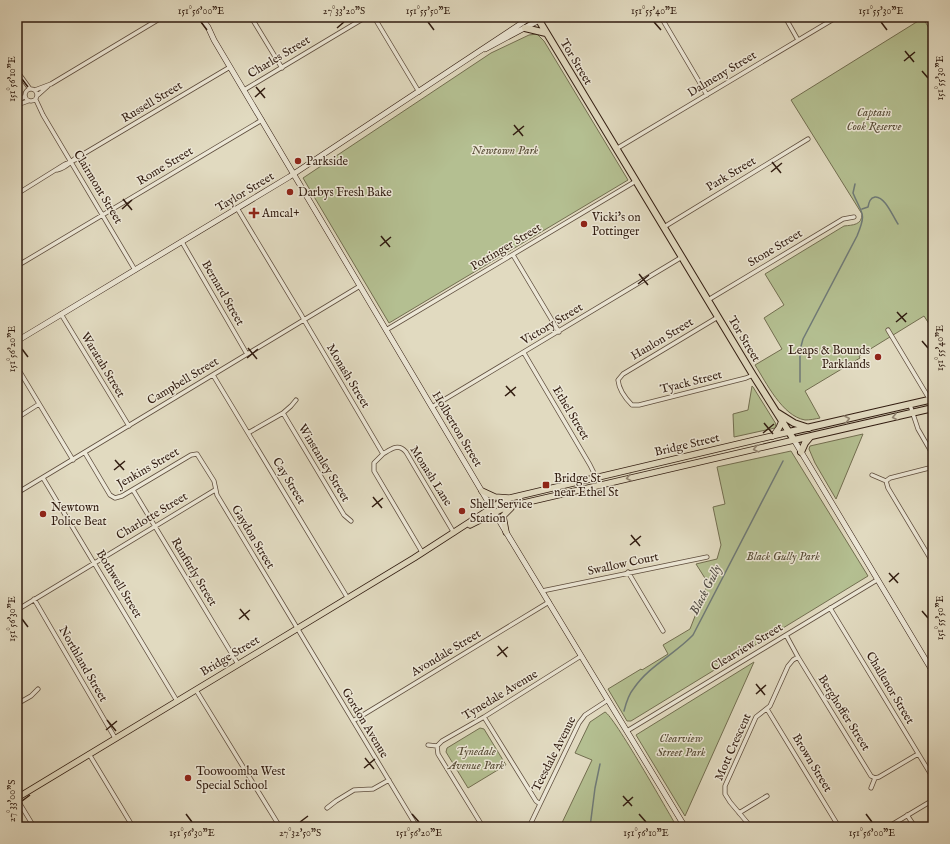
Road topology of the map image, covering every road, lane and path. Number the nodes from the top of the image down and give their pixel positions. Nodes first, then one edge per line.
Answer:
1 (163, 17) edge
2 (251, 17) edge
3 (366, 17) edge
4 (374, 17) edge
5 (531, 17) edge
6 (546, 17) edge
7 (661, 17) edge
8 (784, 17) edge
9 (837, 17) edge
10 (930, 17) edge
11 (201, 18) edge
12 (538, 19) edge
13 (933, 22) edge
14 (525, 28) junction
15 (546, 33) junction
16 (798, 40) junction
17 (479, 52) junction
18 (230, 67) junction
19 (282, 68) junction
20 (18, 73) edge
21 (51, 84) junction
22 (28, 90) junction
23 (35, 90) junction
24 (244, 90) junction
25 (419, 92) junction
26 (38, 94) junction
27 (707, 95) junction
28 (25, 96) junction
29 (28, 100) junction
30 (34, 101) junction
31 (17, 104) edge
32 (262, 120) junction
33 (808, 139) dead end
34 (616, 149) junction
35 (71, 162) junction
36 (294, 174) junction
37 (636, 180) junction
38 (17, 194) edge
39 (238, 208) junction
40 (103, 215) junction
41 (854, 217) dead end
42 (664, 227) junction
43 (182, 242) junction
44 (513, 255) junction
45 (682, 257) junction
46 (17, 266) edge
47 (135, 270) junction
48 (360, 286) junction
49 (708, 300) junction
50 (61, 314) junction
51 (718, 317) junction
52 (304, 320) junction
53 (386, 330) junction
54 (888, 330) dead end
55 (559, 332) junction
56 (17, 340) edge
57 (524, 353) junction
58 (247, 354) junction
59 (17, 367) edge
60 (213, 375) junction
61 (753, 375) junction
62 (296, 400) dead end
63 (932, 400) edge
64 (40, 404) junction
65 (632, 405) joint
66 (910, 405) junction
67 (432, 407) junction
68 (933, 408) edge
69 (777, 412) junction
70 (283, 413) junction
71 (912, 413) junction
72 (17, 418) edge
73 (782, 421) junction
74 (129, 426) junction
75 (809, 428) junction
76 (789, 432) junction
77 (248, 433) junction
78 (773, 436) junction
79 (810, 436) junction
80 (794, 440) junction
81 (801, 452) junction
82 (84, 453) junction
83 (197, 454) joint
84 (383, 454) junction
85 (933, 455) edge
86 (73, 460) junction
87 (933, 467) edge
88 (872, 475) dead end
89 (596, 477) junction
90 (43, 478) junction
91 (886, 480) junction
92 (600, 485) junction
93 (133, 490) junction
94 (215, 490) junction
95 (482, 491) junction
96 (17, 494) edge
97 (510, 498) junction
98 (515, 505) junction
99 (494, 510) junction
100 (351, 521) dead end
101 (155, 526) junction
102 (506, 532) junction
103 (454, 533) junction
104 (422, 552) junction
105 (707, 557) dead end
106 (94, 563) junction
107 (933, 563) edge
108 (628, 572) junction
109 (878, 580) junction
110 (542, 591) junction
111 (348, 597) junction
112 (34, 599) junction
113 (549, 602) junction
114 (830, 608) junction
115 (17, 610) edge
116 (296, 629) junction
117 (663, 631) dead end
118 (786, 635) junction
119 (581, 656) junction
120 (798, 657) junction
121 (238, 664) junction
122 (933, 672) edge
123 (38, 689) dead end
124 (196, 690) junction
125 (608, 700) junction
126 (177, 701) junction
127 (17, 704) edge
128 (768, 709) junction
129 (484, 717) junction
130 (353, 721) junction
131 (627, 731) junction
132 (115, 738) junction
133 (428, 746) dead end
134 (436, 746) junction
135 (89, 754) junction
136 (918, 754) junction
137 (874, 778) junction
138 (933, 778) edge
139 (389, 780) junction
140 (872, 788) dead end
141 (767, 796) dead end
142 (17, 799) edge
143 (933, 800) edge
144 (540, 804) junction
145 (328, 808) dead end
146 (739, 813) junction
147 (907, 815) junction
148 (34, 827) edge
149 (132, 827) edge
150 (280, 827) edge
151 (417, 827) edge
152 (483, 827) edge
153 (529, 827) edge
154 (685, 827) edge
155 (751, 827) edge
156 (839, 827) edge
157 (888, 827) edge
158 (914, 827) edge

1 - 21 street
2 - 19 street
3 - 19 street, Charles Street
4 - 25 street
5 - 17 street, Taylor Street
6 - 12 street, Taylor Street
7 - 27 street
8 - 16 street
9 - 16 street, Dalmeny Street
10 - 13 street
11 - 18 street, Holberton Street
12 - 14 street, Taylor Street
12 - 15 highway, Tor Street
14 - 15 highway
14 - 17 street, Taylor Street
15 - 34 highway, Tor Street
16 - 27 street, Dalmeny Street
17 - 25 street, Taylor Street
18 - 24 street, Holberton Street
18 - 35 street, Russell Street
19 - 24 street, Charles Street
20 - 22 street
21 - 23 street
21 - 26 street
22 - 23 street
22 - 28 street
23 - 26 street
24 - 32 street, Holberton Street
25 - 36 street, Taylor Street
26 - 30 street
27 - 34 street, Dalmeny Street
28 - 29 street
28 - 31 street
29 - 30 street
29 - 31 street
30 - 35 street, Clairmont Street
32 - 36 street, Holberton Street
32 - 40 street, Rome Street
33 - 42 street, Park Street
34 - 37 highway, Tor Street
35 - 38 street, Russell Street
35 - 40 street, Clairmont Street
36 - 39 street, Taylor Street
36 - 48 street, Holberton Street
37 - 42 highway, Tor Street
37 - 44 street, Pottinger Street
39 - 43 street, Taylor Street
39 - 52 street, Monash Street
40 - 46 street, Rome Street
40 - 47 street, Clairmont Street
41 - 49 street, Stone Street
42 - 45 highway, Tor Street
43 - 47 street, Taylor Street
43 - 58 street, Bernard Street
44 - 53 street, Pottinger Street
44 - 55 street
45 - 49 highway, Tor Street
45 - 55 street, Victory Street
47 - 50 street, Taylor Street
48 - 52 street, Campbell Street
48 - 53 street, Holberton Street
49 - 51 highway, Tor Street
50 - 56 street, Taylor Street
50 - 74 street, Waratah Street
51 - 61 highway, Tor Street
51 - 65 street, Hanlon Street
52 - 58 street, Campbell Street
52 - 84 street, Monash Street
53 - 67 street, Holberton Street
54 - 63 street
55 - 57 street, Victory Street
57 - 67 street, Victory Street
57 - 89 street, Ethel Street
58 - 60 street, Campbell Street
59 - 64 street
60 - 74 street, Campbell Street
60 - 77 street, Cay Street
61 - 65 street, Tyack Street
61 - 69 highway, Tor Street
62 - 70 street
63 - 66 highway, Bridge Street
64 - 72 street
64 - 86 street
66 - 71 street
75 -> 66 highway, Bridge Street
67 - 95 street, Holberton Street
68 - 71 highway, Bridge Street
69 - 73 highway, Tor Street
69 - 75 highway
70 - 77 street
70 - 100 street, Winstanley Street
71 -> 79 highway, Bridge Street
71 - 85 street
73 - 76 highway, Tor Street
73 - 78 main road
74 - 82 street, Campbell Street
75 - 76 highway, Bridge Street
76 - 78 main road, Bridge Street
76 - 80 highway, Tor Street
77 - 111 street, Cay Street
78 - 89 main road, Bridge Street
79 - 80 highway, Bridge Street
79 - 81 highway
80 - 81 street, Tor Street
80 -> 92 main road, Bridge Street
81 - 109 street, Tor Street
82 - 86 street, Campbell Street
82 - 93 street, Jenkins Street
83 - 93 street, Jenkins Street
83 - 94 street, Gaydon Street
84 - 103 street, Monash Lane
84 - 104 street
86 - 90 street, Campbell Street
87 - 91 street
88 - 91 street
89 - 92 street, Ethel Street
89 - 97 main road, Bridge Street
90 - 96 street, Campbell Street
90 - 106 street, Bothwell Street
91 - 107 street
92 - 98 main road, Bridge Street
93 - 101 street, Ranfurly Street
94 - 101 street, Charlotte Street
94 - 116 street, Gaydon Street
95 - 97 main road
95 - 99 street, Holberton Street
97 - 99 main road, Bridge Street
98 - 99 main road, Bridge Street
98 - 102 main road
99 - 102 street, Holberton Street
99 - 103 main road, Bridge Street
101 - 106 street, Charlotte Street
101 - 121 street, Ranfurly Street
102 - 110 street, Holberton Street
103 - 104 main road, Bridge Street
104 - 111 main road, Bridge Street
105 - 108 street, Swallow Court
106 - 112 street, Charlotte Street
106 - 126 street, Bothwell Street
108 - 110 street, Swallow Court
108 - 117 street
109 - 114 street, Clearview Street
109 - 122 street, Tor Street
110 - 113 street, Holberton Street
111 - 116 main road, Bridge Street
112 - 115 street, Charlotte Street
112 - 132 street, Northland Street
113 - 119 street, Holberton Street
113 - 130 street, Avondale Street
114 - 118 street, Clearview Street
114 - 136 street, Challenor Street
116 - 121 main road, Bridge Street
116 - 130 street, Gordon Avenue
118 - 120 street
118 - 131 street, Clearview Street
119 - 125 street, Holberton Street
119 - 129 street, Tynedale Avenue
120 - 128 street, Mott Crescent
120 - 137 street, Berghoffer Street
121 - 124 main road, Bridge Street
123 - 127 street
124 - 126 main road, Bridge Street
124 - 150 street
125 - 131 street, Holberton Street
125 - 144 street, Teesdale Avenue
126 - 132 main road, Bridge Street
128 - 146 street, Mott Crescent
128 - 156 street, Brown Street
129 - 134 street, Tynedale Avenue
129 - 144 street
130 - 139 street, Gordon Avenue
131 - 154 street, Holberton Street
132 - 135 main road, Bridge Street
133 - 134 street
134 - 152 street
135 - 142 main road, Bridge Street
135 - 149 street
136 - 137 street
136 - 138 street, Challenor Street
137 - 140 street
139 - 145 street
139 - 151 street, Gordon Avenue
141 - 146 street
142 - 148 street
143 - 147 street
144 - 153 street, Teesdale Avenue
146 - 155 street, Mott Crescent
147 - 157 street
147 - 158 street

